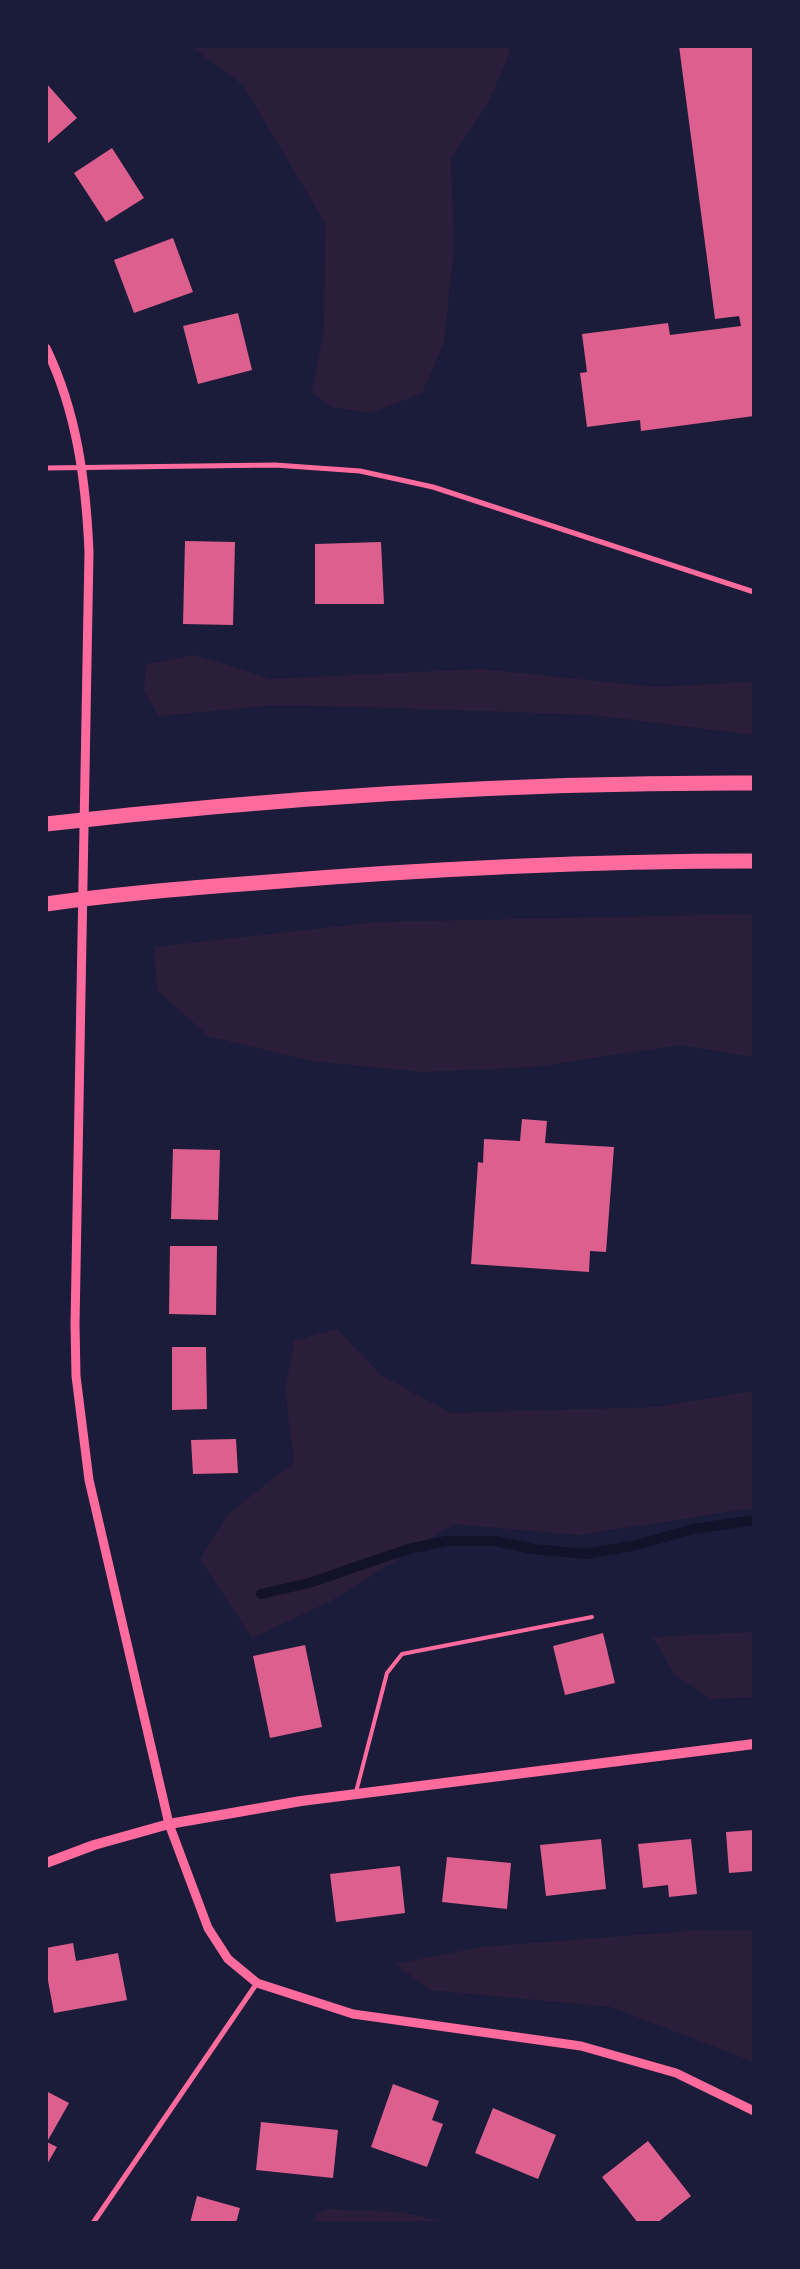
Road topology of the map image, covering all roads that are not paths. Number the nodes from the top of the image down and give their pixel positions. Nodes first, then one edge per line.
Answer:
1 (46, 348) edge
2 (46, 468) edge
3 (82, 468) junction
4 (754, 592) edge
5 (754, 783) edge
6 (46, 824) edge
7 (754, 861) edge
8 (46, 904) edge
9 (592, 1617) dead end
10 (754, 1744) edge
11 (356, 1794) junction
12 (169, 1824) junction
13 (46, 1863) edge
14 (257, 1983) junction
15 (754, 2111) edge
16 (93, 2223) edge

1 - 3 street
2 - 3 street
3 - 4 street
3 - 12 street
5 - 6 highway
7 - 8 highway
9 - 11 lane
10 - 11 main road
11 - 12 main road
12 - 13 main road
12 - 14 street
14 - 15 street
14 - 16 street

